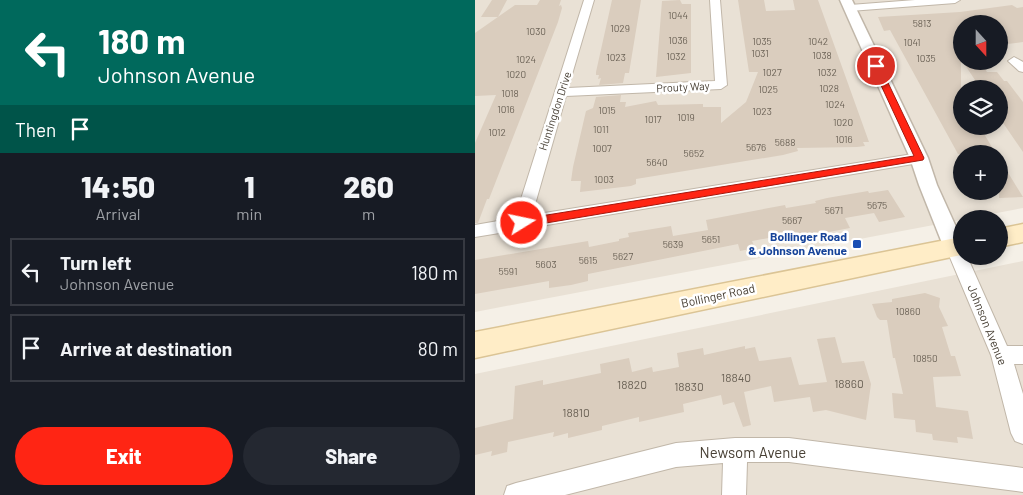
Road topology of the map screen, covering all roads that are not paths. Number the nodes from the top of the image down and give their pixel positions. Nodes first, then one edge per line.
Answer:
1 (589, 0) edge
2 (715, 0) edge
3 (955, 0) edge
4 (848, 4) edge
5 (561, 92) junction
6 (919, 158) junction
7 (522, 223) junction
8 (475, 231) edge
9 (1023, 233) edge
10 (1008, 236) edge
11 (953, 237) edge
12 (953, 248) edge
13 (965, 265) edge
14 (475, 345) edge
15 (1001, 355) junction
16 (1023, 355) edge
17 (1023, 433) edge
18 (735, 450) junction
19 (1023, 480) edge
20 (516, 495) edge
21 (734, 495) edge

1 - 5 street, Huntingdon Drive
2 - 5 street, Prouty Way
3 - 4 street
4 - 6 street, Johnson Avenue
5 - 7 street, Huntingdon Drive
6 - 7 street
6 - 11 street, Johnson Avenue
7 - 8 street
9 - 10 main road
12 - 14 main road, Bollinger Road
13 - 15 street, Johnson Avenue
15 - 16 street
15 - 17 street, Johnson Avenue
18 - 19 street, Newsom Avenue
18 - 20 street, Newsom Avenue
18 - 21 street

